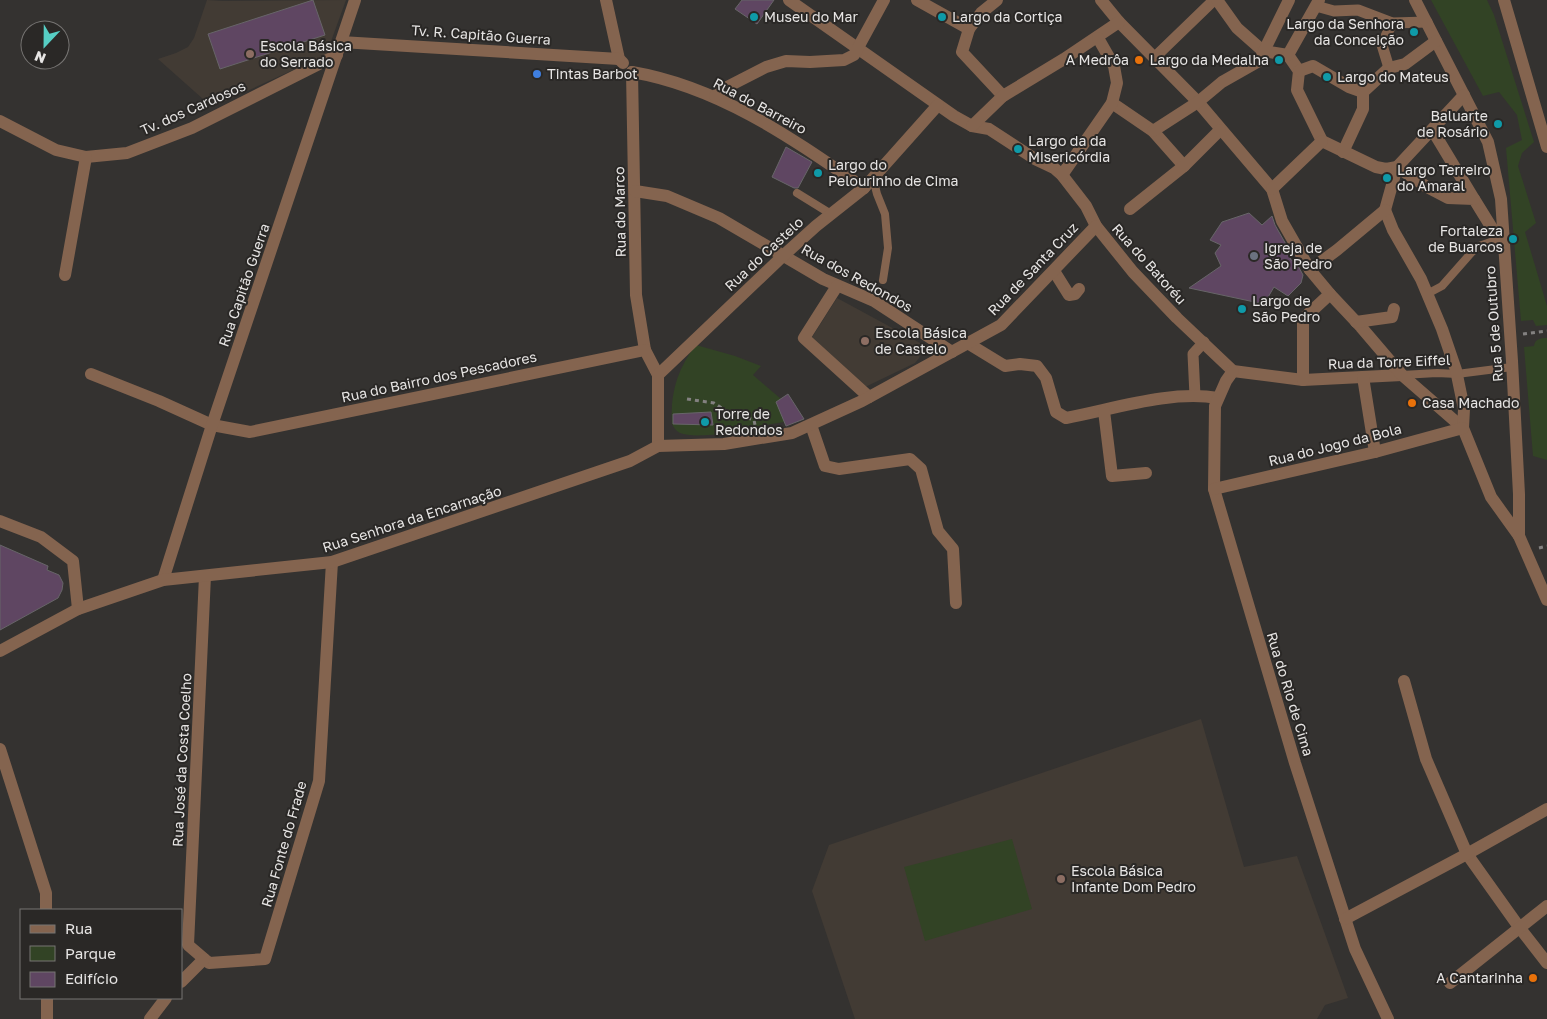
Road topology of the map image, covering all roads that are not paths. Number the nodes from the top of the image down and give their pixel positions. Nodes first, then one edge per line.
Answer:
1 (355, 0) edge
2 (606, 0) edge
3 (789, 0) edge
4 (884, 0) edge
5 (917, 0) edge
6 (997, 0) edge
7 (1101, 0) edge
8 (1216, 0) edge
9 (1289, 0) edge
10 (1415, 0) edge
11 (1504, 0) edge
12 (1317, 3) edge
13 (1119, 22) junction
14 (1427, 22) junction
15 (1392, 23) junction
16 (969, 29) junction
17 (1098, 38) junction
18 (1436, 41) junction
19 (341, 42) junction
20 (858, 49) junction
21 (1263, 51) junction
22 (337, 55) junction
23 (1288, 55) junction
24 (1154, 58) junction
25 (619, 59) junction
26 (1389, 68) junction
27 (1299, 71) junction
28 (632, 72) junction
29 (1363, 92) junction
30 (1464, 95) junction
31 (715, 96) junction
32 (1003, 96) junction
33 (1198, 102) junction
34 (1112, 103) junction
35 (938, 105) junction
36 (0, 121) edge
37 (972, 126) junction
38 (1220, 130) junction
39 (1153, 131) junction
40 (1433, 131) junction
41 (1322, 141) junction
42 (1547, 147) edge
43 (1343, 152) junction
44 (86, 157) junction
45 (1184, 166) junction
46 (1397, 167) junction
47 (1062, 176) junction
48 (869, 183) junction
49 (1272, 189) junction
50 (635, 191) junction
51 (797, 193) dead end
52 (1474, 199) junction
53 (1130, 209) dead end
54 (1384, 210) junction
55 (831, 214) junction
56 (1096, 226) junction
57 (1501, 244) junction
58 (784, 255) junction
59 (1310, 270) junction
60 (1054, 271) junction
61 (66, 274) dead end
62 (883, 280) dead end
63 (836, 286) junction
64 (1079, 289) dead end
65 (1330, 294) junction
66 (1427, 294) junction
67 (1394, 309) dead end
68 (1356, 322) junction
69 (1204, 342) junction
70 (969, 344) junction
71 (645, 350) junction
72 (952, 352) junction
73 (1512, 366) junction
74 (1233, 371) junction
75 (91, 374) dead end
76 (1457, 374) junction
77 (658, 375) junction
78 (1402, 375) junction
79 (1363, 377) junction
80 (1304, 380) junction
81 (1195, 396) junction
82 (869, 397) junction
83 (1218, 398) junction
84 (1104, 411) junction
85 (812, 424) junction
86 (212, 425) junction
87 (1463, 428) junction
88 (658, 446) junction
89 (1375, 452) junction
90 (1146, 474) dead end
91 (1214, 489) junction
92 (0, 521) edge
93 (1519, 536) junction
94 (332, 562) junction
95 (205, 576) junction
96 (163, 580) junction
97 (1547, 600) edge
98 (956, 603) dead end
99 (78, 609) junction
100 (0, 651) edge
101 (1404, 681) dead end
102 (0, 749) edge
103 (1547, 808) edge
104 (1467, 854) junction
105 (1547, 906) edge
106 (46, 909) edge
107 (1345, 919) junction
108 (1519, 927) junction
109 (204, 959) junction
110 (1547, 963) edge
111 (182, 981) edge
112 (1450, 983) dead end
113 (47, 999) edge
114 (165, 999) edge
115 (47, 1019) edge
116 (150, 1019) edge
117 (1388, 1019) edge

1 - 19 street, Rua Capitão Guerra
2 - 25 street
3 - 20 street, Rua do Batoréu
4 - 20 street
5 - 16 street
6 - 16 street
7 - 13 street
8 - 21 street
8 - 24 street
9 - 21 street
10 - 14 street, Rua 5 de Outubro
11 - 42 street
12 - 15 street
12 - 23 street
13 - 17 street
13 - 24 street
14 - 15 street
14 - 18 street, Rua 5 de Outubro
15 - 26 street
16 - 32 street
17 - 32 street
17 - 34 street
18 - 26 street
18 - 30 street, Rua 5 de Outubro
19 - 22 street, Rua Capitão Guerra
19 - 25 street, Tv. R. Capitão Guerra
20 - 31 street
20 - 35 street, Rua do Batoréu
21 - 23 street
21 - 33 street
22 - 44 street, Tv. dos Cardosos
22 - 86 street, Rua Capitão Guerra
23 - 27 street
24 - 33 street
25 - 28 street
26 - 29 street
27 - 29 street
27 - 41 street
28 - 31 street, Rua do Barreiro
28 - 50 street, Rua do Marco
29 - 43 street
30 - 40 street
30 - 57 street, Rua 5 de Outubro
31 - 48 street, Rua do Barreiro
32 - 37 street
33 - 38 street
33 - 39 street
34 - 39 street
34 - 47 street
35 - 37 street, Rua do Batoréu
35 - 48 street, Rua do Castelo
36 - 44 street, Tv. dos Cardosos
37 - 47 street, Rua do Batoréu
38 - 45 street
38 - 49 street
39 - 45 street
40 - 46 street
40 - 52 street
41 - 43 street
41 - 49 street
43 - 46 street
44 - 61 street
45 - 53 street
46 - 52 street
46 - 54 street
47 - 56 street, Rua do Batoréu
48 - 55 street, Rua do Castelo
48 - 62 lane
49 - 59 street
50 - 58 street, Rua dos Redondos
50 - 71 street, Rua do Marco
51 - 55 lane
52 - 57 street
54 - 59 street
54 - 66 street
55 - 58 street, Rua do Castelo
56 - 60 street, Rua de Santa Cruz
56 - 69 street, Rua do Batoréu
57 - 66 lane
57 - 73 street, Rua 5 de Outubro
58 - 63 street, Rua dos Redondos
58 - 77 street, Rua do Castelo
59 - 65 street
60 - 64 street
60 - 70 street, Rua de Santa Cruz
63 - 72 street, Rua dos Redondos
63 - 82 street
65 - 68 street
65 - 80 street
66 - 76 street
67 - 68 street
68 - 78 street
69 - 74 street, Rua do Batoréu
69 - 81 street
70 - 72 street, Rua de Santa Cruz
70 - 84 street
71 - 77 street
71 - 86 street, Rua do Bairro dos Pescadores
72 - 82 street, Rua de Santa Cruz
73 - 76 lane, Rua da Torre Eiffel
73 - 93 street, Rua 5 de Outubro
74 - 80 street, Rua da Torre Eiffel
74 - 83 street, Rua do Rio de Cima
75 - 86 street, Rua do Bairro dos Pescadores
76 - 78 lane, Rua da Torre Eiffel
76 - 87 street
77 - 88 street
78 - 79 street, Rua da Torre Eiffel
78 - 87 street
79 - 80 street, Rua da Torre Eiffel
79 - 89 street
81 - 83 street
81 - 84 street
82 - 85 street, Rua de Santa Cruz
83 - 91 street, Rua do Rio de Cima
84 - 90 street
85 - 88 street, Rua de Santa Cruz
85 - 98 street
86 - 96 street, Rua Capitão Guerra
87 - 89 street, Rua do Jogo da Bola
87 - 93 street
88 - 94 street, Rua Senhora da Encarnação
89 - 91 street, Rua do Jogo da Bola
91 - 107 street, Rua do Rio de Cima
92 - 99 street
93 - 97 street, Rua 5 de Outubro
94 - 95 street, Rua Senhora da Encarnação
94 - 109 street, Rua Fonte do Frade
95 - 96 street, Rua Senhora da Encarnação
95 - 109 street, Rua José da Costa Coelho
96 - 99 street, Rua Senhora da Encarnação
99 - 100 street, Rua Senhora da Encarnação
101 - 104 street
102 - 106 street
103 - 104 street
104 - 107 street
104 - 108 street
105 - 108 street
107 - 117 street, Rua do Rio de Cima
108 - 110 street
108 - 112 street
109 - 111 street
113 - 115 street
114 - 116 street

